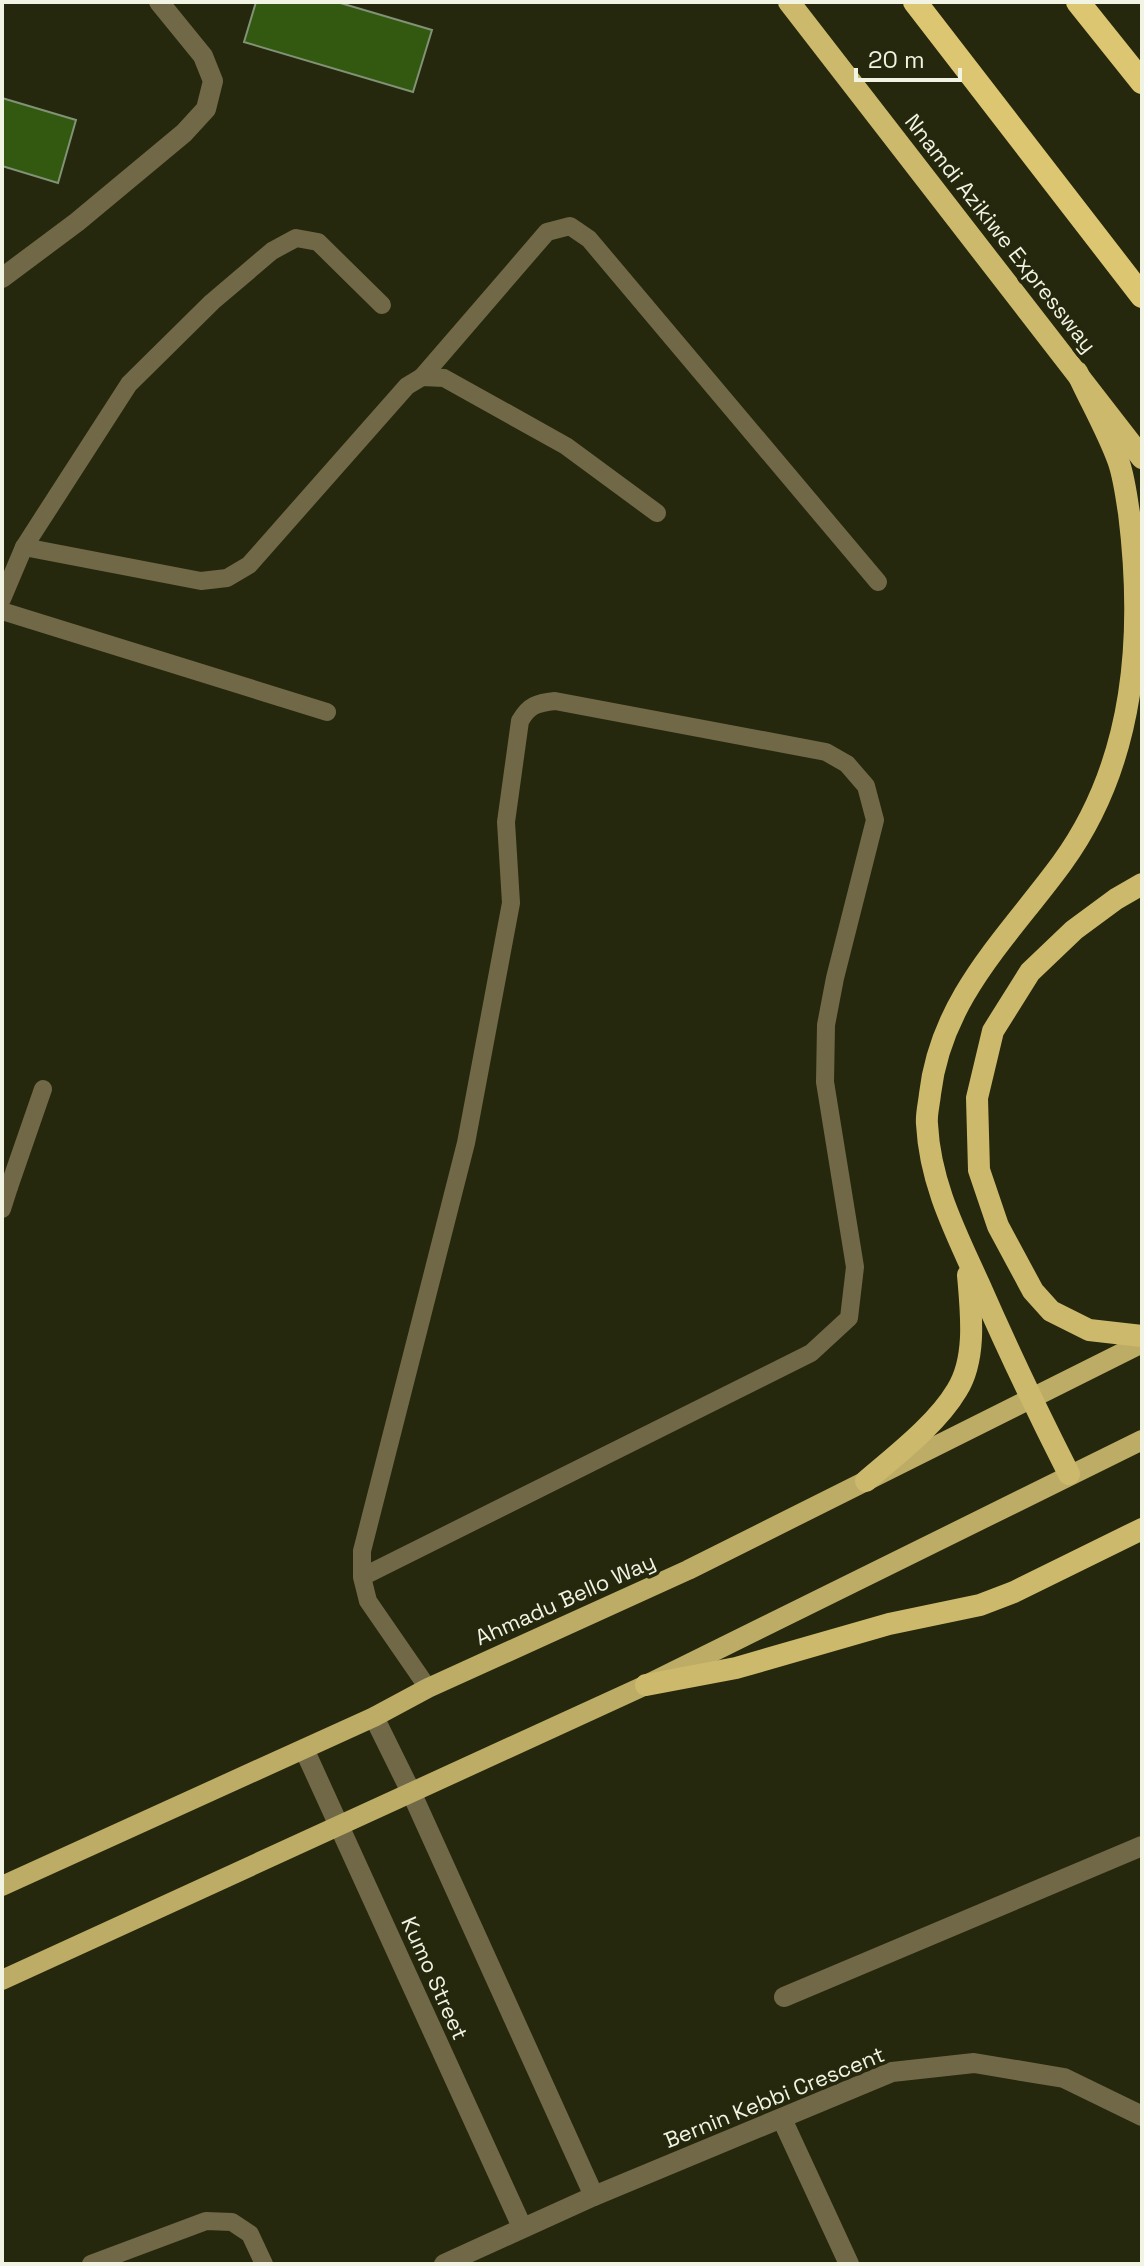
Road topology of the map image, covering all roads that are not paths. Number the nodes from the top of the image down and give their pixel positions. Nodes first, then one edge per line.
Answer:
1 (159, 2) edge
2 (789, 2) edge
3 (915, 2) edge
4 (1078, 2) edge
5 (1142, 82) edge
6 (2, 278) edge
7 (1142, 296) edge
8 (382, 305) dead end
9 (1077, 372) junction
10 (422, 377) junction
11 (1142, 458) edge
12 (657, 513) dead end
13 (24, 547) junction
14 (878, 582) dead end
15 (2, 599) edge
16 (2, 611) edge
17 (327, 712) dead end
18 (1142, 884) edge
19 (43, 1089) dead end
20 (6, 1186) edge
21 (2, 1209) edge
22 (967, 1258) junction
23 (1142, 1336) edge
24 (1142, 1343) edge
25 (1029, 1398) junction
26 (1142, 1440) edge
27 (1069, 1474) junction
28 (866, 1481) junction
29 (1142, 1529) edge
30 (362, 1577) junction
31 (646, 1685) junction
32 (428, 1688) junction
33 (374, 1717) junction
34 (304, 1749) junction
35 (412, 1794) junction
36 (340, 1827) junction
37 (1142, 1846) edge
38 (2, 1886) edge
39 (2, 1980) edge
40 (784, 1997) dead end
41 (1142, 2116) edge
42 (782, 2119) junction
43 (594, 2196) junction
44 (522, 2227) junction
45 (91, 2264) edge
46 (264, 2264) edge
47 (444, 2264) edge
48 (849, 2264) edge

1 - 6 street
2 - 9 highway, Nnamdi Azikiwe Expressway
3 - 7 highway
4 - 5 highway
8 - 13 lane
9 - 11 highway, Nnamdi Azikiwe Expressway
9 - 22 highway
10 - 12 lane
10 - 13 lane
10 - 14 lane
13 - 15 lane
16 - 17 lane
18 - 23 highway
19 - 20 lane
20 - 21 lane
22 - 25 highway
22 - 28 highway
24 - 25 main road, Ahmadu Bello Way
25 - 27 highway
25 - 28 main road, Ahmadu Bello Way
26 - 27 main road
27 - 31 main road
28 - 32 main road, Ahmadu Bello Way
29 - 31 highway
30 - 30 lane
30 - 32 lane
31 - 35 main road
32 - 33 main road, Ahmadu Bello Way
33 - 34 main road, Ahmadu Bello Way
33 - 35 street
34 - 36 street, Kumo Street
34 - 38 main road, Ahmadu Bello Way
35 - 36 main road
35 - 43 street
36 - 39 main road
36 - 44 street, Kumo Street
37 - 40 street
41 - 42 street, Bernin Kebbi Crescent
42 - 43 street, Bernin Kebbi Crescent
42 - 48 street
43 - 44 street, Bernin Kebbi Crescent
44 - 47 street, Bernin Kebbi Crescent
45 - 46 lane

